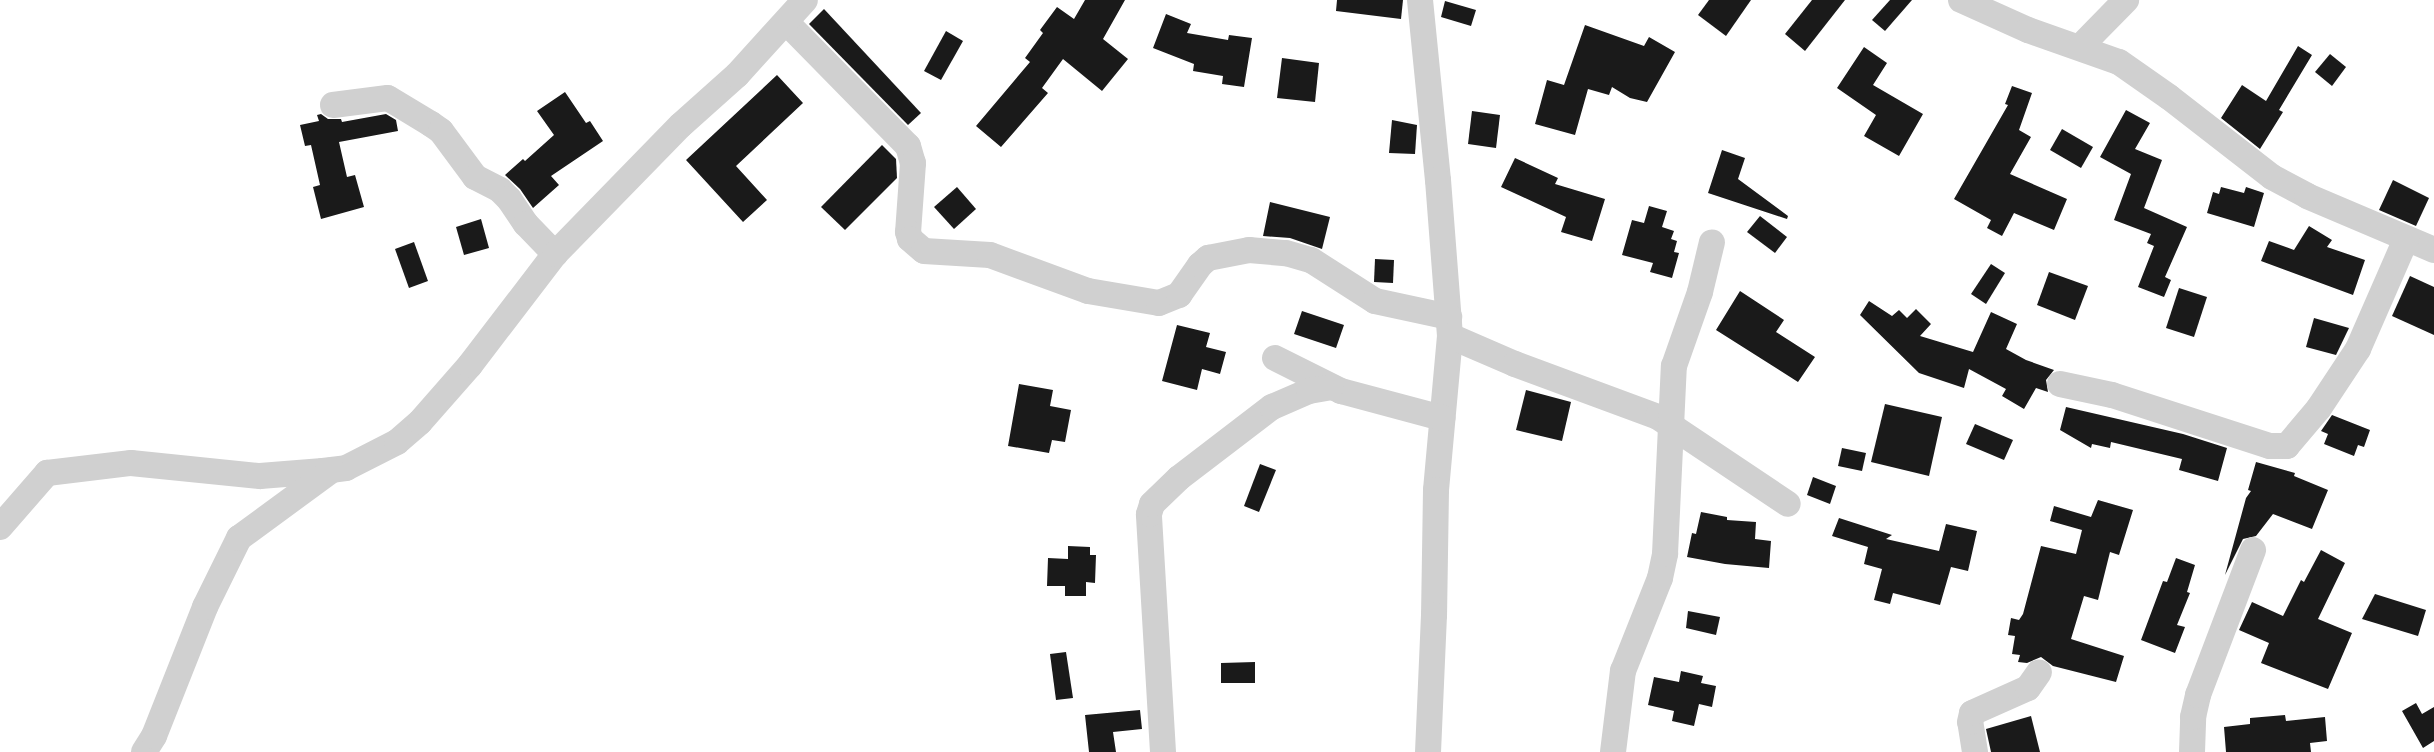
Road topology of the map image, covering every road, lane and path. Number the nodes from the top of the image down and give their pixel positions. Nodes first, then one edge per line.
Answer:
1 (1420, 0) edge
2 (1961, 0) edge
3 (2126, 0) edge
4 (793, 9) edge
5 (2080, 47) junction
6 (333, 105) dead end
7 (2406, 239) junction
8 (1712, 242) dead end
9 (2434, 250) edge
10 (555, 254) junction
11 (1449, 326) junction
12 (1275, 357) dead end
13 (2060, 384) dead end
14 (1331, 387) junction
15 (1442, 418) junction
16 (1672, 424) junction
17 (332, 469) junction
18 (1788, 504) dead end
19 (0, 527) edge
20 (2253, 550) dead end
21 (2039, 672) dead end
22 (144, 752) edge
23 (1163, 752) edge
24 (1428, 752) edge
25 (1613, 752) edge
26 (1975, 752) edge
27 (2192, 752) edge

1 - 11 street
2 - 5 street
3 - 5 street
4 - 10 street
4 - 11 street
5 - 7 street
6 - 10 street
7 - 9 street
7 - 13 street
8 - 16 street
10 - 17 street
11 - 15 street
11 - 16 street
12 - 14 street
14 - 15 street
14 - 23 street
15 - 24 street
16 - 18 street
16 - 25 street
17 - 19 street
17 - 22 street
20 - 27 street
21 - 26 street

